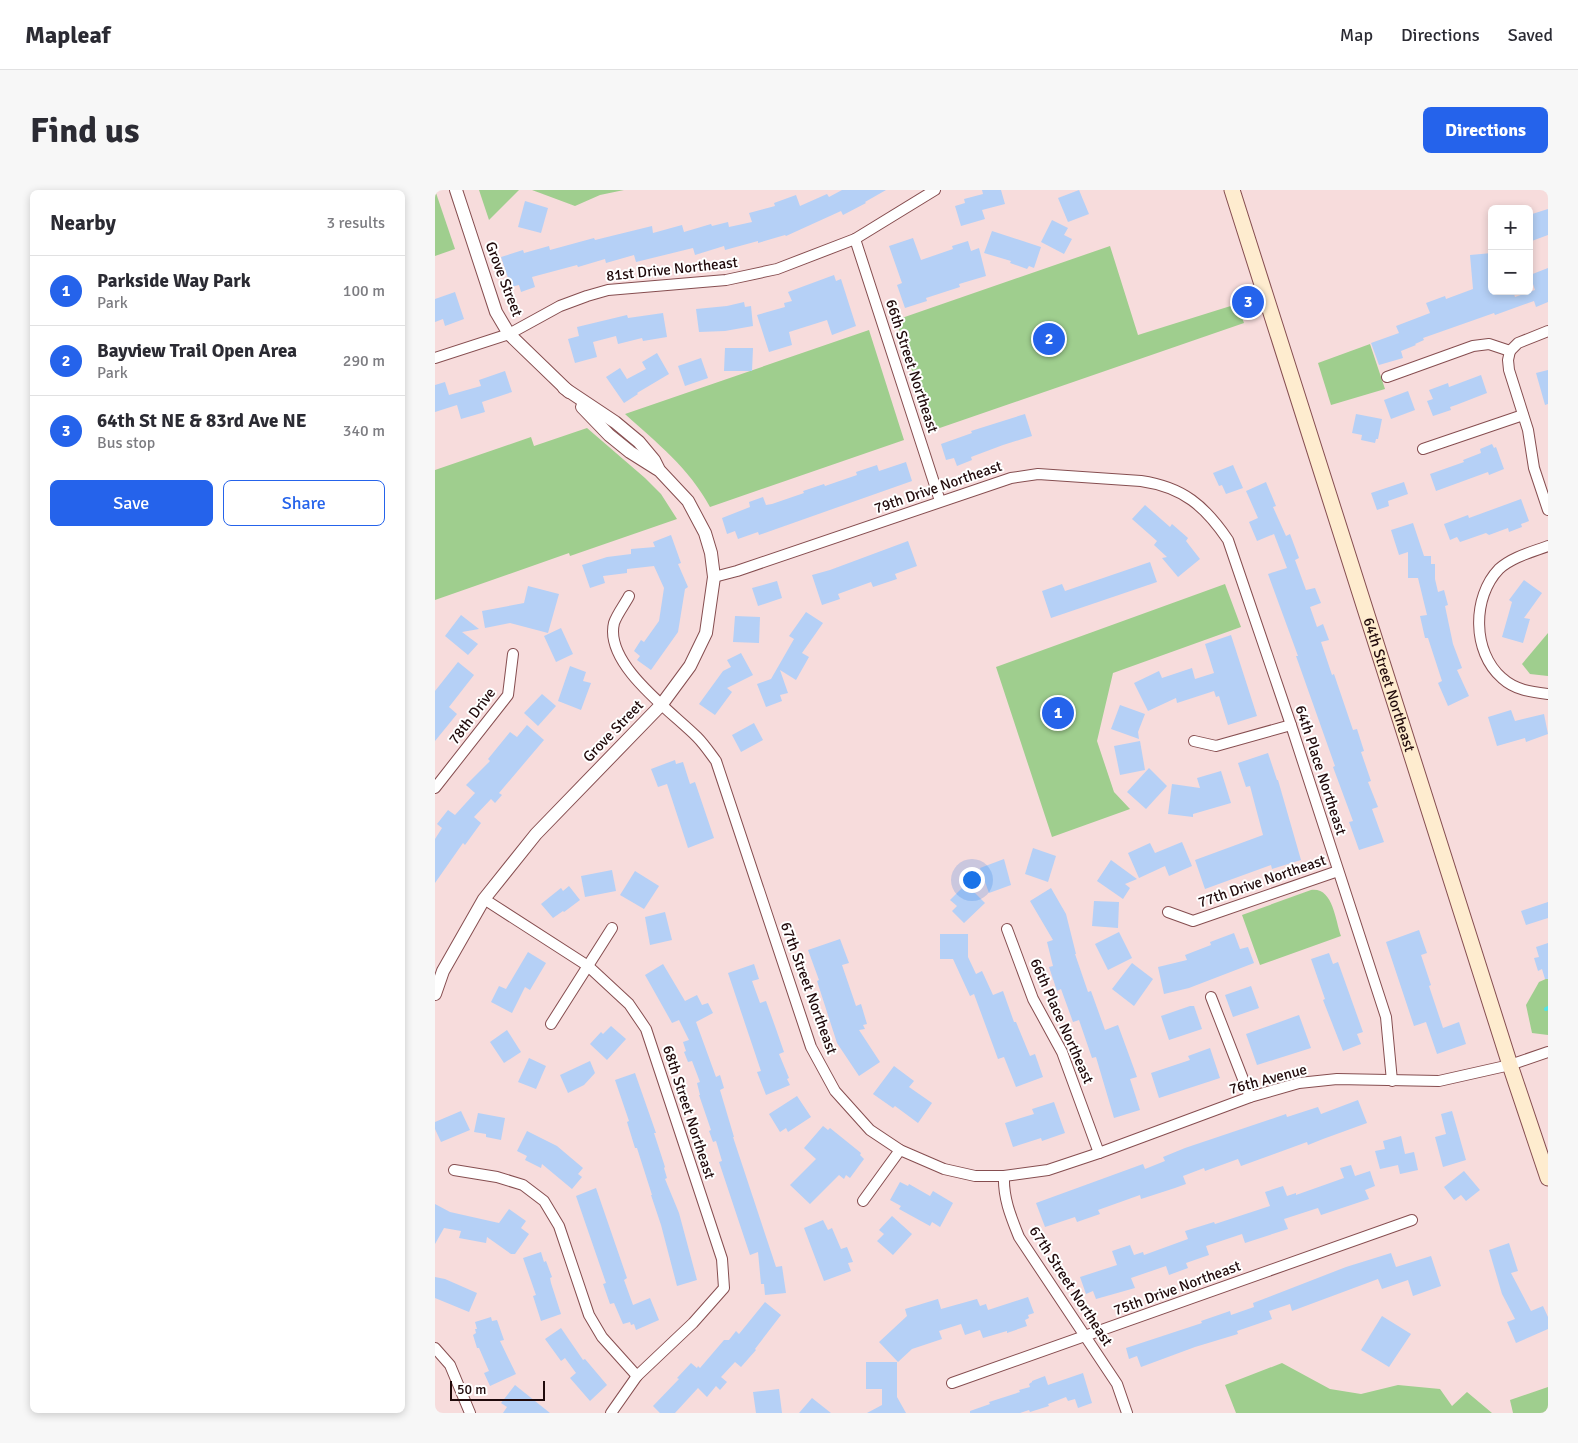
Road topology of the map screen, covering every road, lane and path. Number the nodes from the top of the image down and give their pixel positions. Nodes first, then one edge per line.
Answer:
1 (456, 190) edge
2 (935, 190) edge
3 (1232, 190) edge
4 (855, 239) junction
5 (1548, 330) edge
6 (509, 334) junction
7 (1511, 351) junction
8 (435, 358) edge
9 (1387, 377) dead end
10 (1523, 415) junction
11 (1423, 449) dead end
12 (1178, 491) joint
13 (940, 501) junction
14 (1548, 510) edge
15 (1548, 546) edge
16 (714, 577) junction
17 (629, 596) dead end
18 (513, 654) dead end
19 (1548, 694) edge
20 (662, 704) junction
21 (1291, 725) junction
22 (1193, 741) dead end
23 (435, 788) edge
24 (1338, 871) junction
25 (485, 899) junction
26 (1168, 912) dead end
27 (612, 928) dead end
28 (1007, 929) dead end
29 (588, 966) junction
30 (439, 970) edge
31 (435, 994) edge
32 (1211, 997) dead end
33 (551, 1024) dead end
34 (1548, 1052) edge
35 (1510, 1065) junction
36 (1392, 1080) junction
37 (1249, 1097) junction
38 (900, 1150) junction
39 (1099, 1153) junction
40 (454, 1170) dead end
41 (1004, 1176) junction
42 (1548, 1178) edge
43 (863, 1201) dead end
44 (1412, 1220) dead end
45 (1087, 1336) junction
46 (435, 1348) edge
47 (637, 1376) junction
48 (952, 1383) dead end
49 (470, 1413) edge
50 (611, 1413) edge
51 (1127, 1413) edge

1 - 6 street, Grove Street
2 - 4 street, 81st Drive Northeast
3 - 35 main road, 64th Street Northeast
4 - 6 street, 81st Drive Northeast
4 - 13 street, 66th Street Northeast
5 - 7 street
6 - 8 street, 81st Drive Northeast
6 - 16 street, Grove Street
7 - 9 street
7 - 10 street
10 - 11 street
10 - 14 street
12 - 13 street, 79th Drive Northeast
12 - 21 street, 64th Place Northeast
13 - 16 street, 79th Drive Northeast
15 - 19 street
16 - 20 street, Grove Street
17 - 20 street, 67th Street Northeast
18 - 23 street, 78th Drive
20 - 25 street, Grove Street
20 - 38 street, 67th Street Northeast
21 - 22 street
21 - 24 street, 64th Place Northeast
24 - 26 street, 77th Drive Northeast
24 - 36 street, 64th Place Northeast
25 - 29 street, 68th Street Northeast
25 - 30 street, Grove Street
27 - 29 street
28 - 39 street, 66th Place Northeast
29 - 33 street
29 - 47 street, 68th Street Northeast
30 - 31 street, Grove Street
32 - 37 street
34 - 35 street, 76th Avenue
35 - 36 street, 76th Avenue
35 - 42 main road, 64th Street Northeast
36 - 37 street, 76th Avenue
37 - 39 street, 76th Avenue
38 - 41 street, 67th Street Northeast
38 - 43 street
39 - 41 street, 76th Avenue
40 - 47 street
41 - 45 street, 67th Street Northeast
44 - 45 street, 75th Drive Northeast
45 - 48 street, 75th Drive Northeast
45 - 51 street, 67th Street Northeast
46 - 49 street
47 - 50 street

